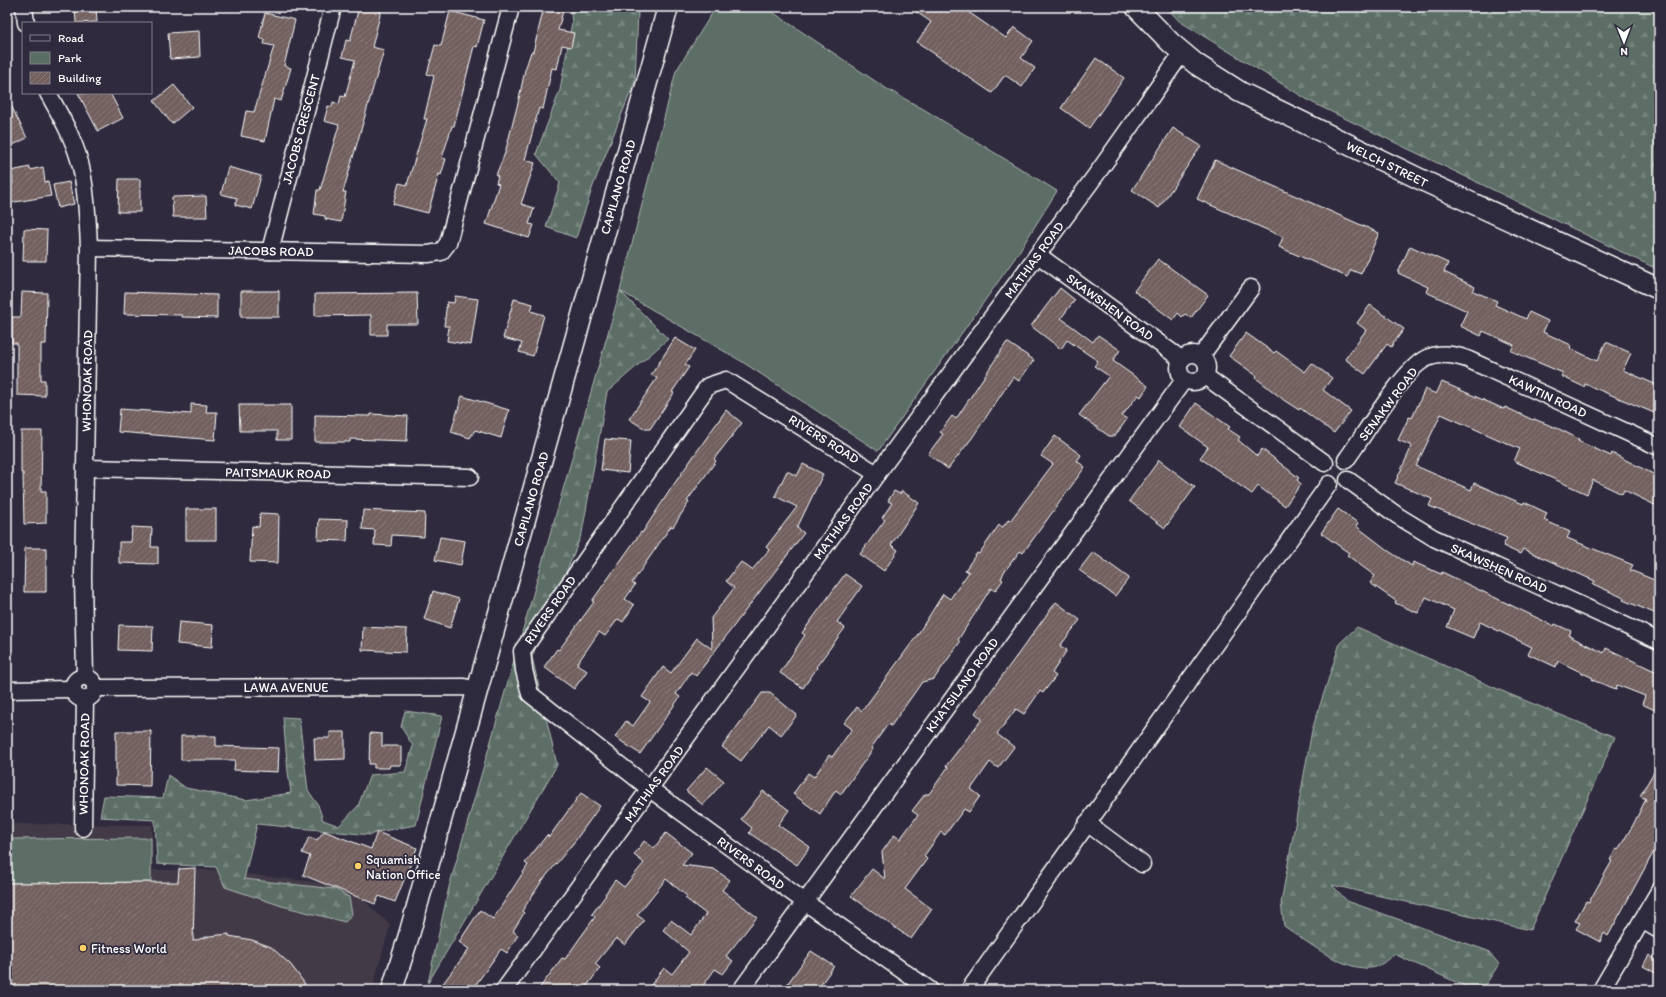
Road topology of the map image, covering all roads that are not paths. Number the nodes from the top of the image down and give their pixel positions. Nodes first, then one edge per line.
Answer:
1 (24, 7) edge
2 (333, 7) edge
3 (512, 7) edge
4 (668, 7) edge
5 (1136, 7) edge
6 (26, 22) edge
7 (1182, 53) junction
8 (49, 94) edge
9 (89, 248) junction
10 (270, 251) junction
11 (1038, 255) junction
12 (1251, 288) dead end
13 (1659, 288) edge
14 (1436, 355) joint
15 (1201, 356) junction
16 (1181, 359) junction
17 (1205, 376) junction
18 (1184, 380) junction
19 (1659, 447) edge
20 (1346, 460) junction
21 (1325, 463) junction
22 (86, 468) junction
23 (877, 474) junction
24 (470, 477) dead end
25 (1348, 480) junction
26 (1326, 488) junction
27 (1659, 641) edge
28 (85, 688) junction
29 (7, 690) edge
30 (477, 690) junction
31 (650, 790) junction
32 (1087, 823) junction
33 (83, 828) dead end
34 (1142, 864) dead end
35 (1659, 891) edge
36 (805, 902) junction
37 (1642, 920) junction
38 (1659, 930) edge
39 (392, 990) edge
40 (504, 990) edge
41 (741, 990) edge
42 (930, 990) edge
43 (969, 990) edge
44 (1601, 990) edge

1 - 6 street
2 - 10 street, JACOBS CRESCENT
3 - 10 street, JACOBS ROAD
4 - 30 street, CAPILANO ROAD
5 - 7 street, WELCH STREET
7 - 11 street, MATHIAS ROAD
7 - 13 street, WELCH STREET
8 - 9 street, WHONOAK ROAD
9 - 10 street, JACOBS ROAD
9 - 22 street, WHONOAK ROAD
11 - 16 street, SKAWSHEN ROAD
11 - 23 street, MATHIAS ROAD
12 - 15 street
14 - 19 street, KAWTIN ROAD
14 - 20 street, SENAKW ROAD
15 - 16 street
15 - 17 street
16 - 18 street
17 - 18 street
17 - 21 street
18 - 36 street, KHATSILANO ROAD
20 - 21 street
20 - 25 street
21 - 26 street
22 - 24 street, PAITSMAUK ROAD
22 - 28 street, WHONOAK ROAD
23 - 31 street, MATHIAS ROAD
23 - 31 street, RIVERS ROAD
25 - 26 street
25 - 27 street, SKAWSHEN ROAD
26 - 32 street
28 - 29 street, LAWA AVENUE
28 - 30 street, LAWA AVENUE
28 - 33 street, WHONOAK ROAD
30 - 39 street, CAPILANO ROAD
31 - 36 street, RIVERS ROAD
31 - 40 street, MATHIAS ROAD
32 - 34 street
32 - 43 street
35 - 37 street
36 - 41 street, KHATSILANO ROAD
36 - 42 street, RIVERS ROAD
37 - 38 street
37 - 44 street

